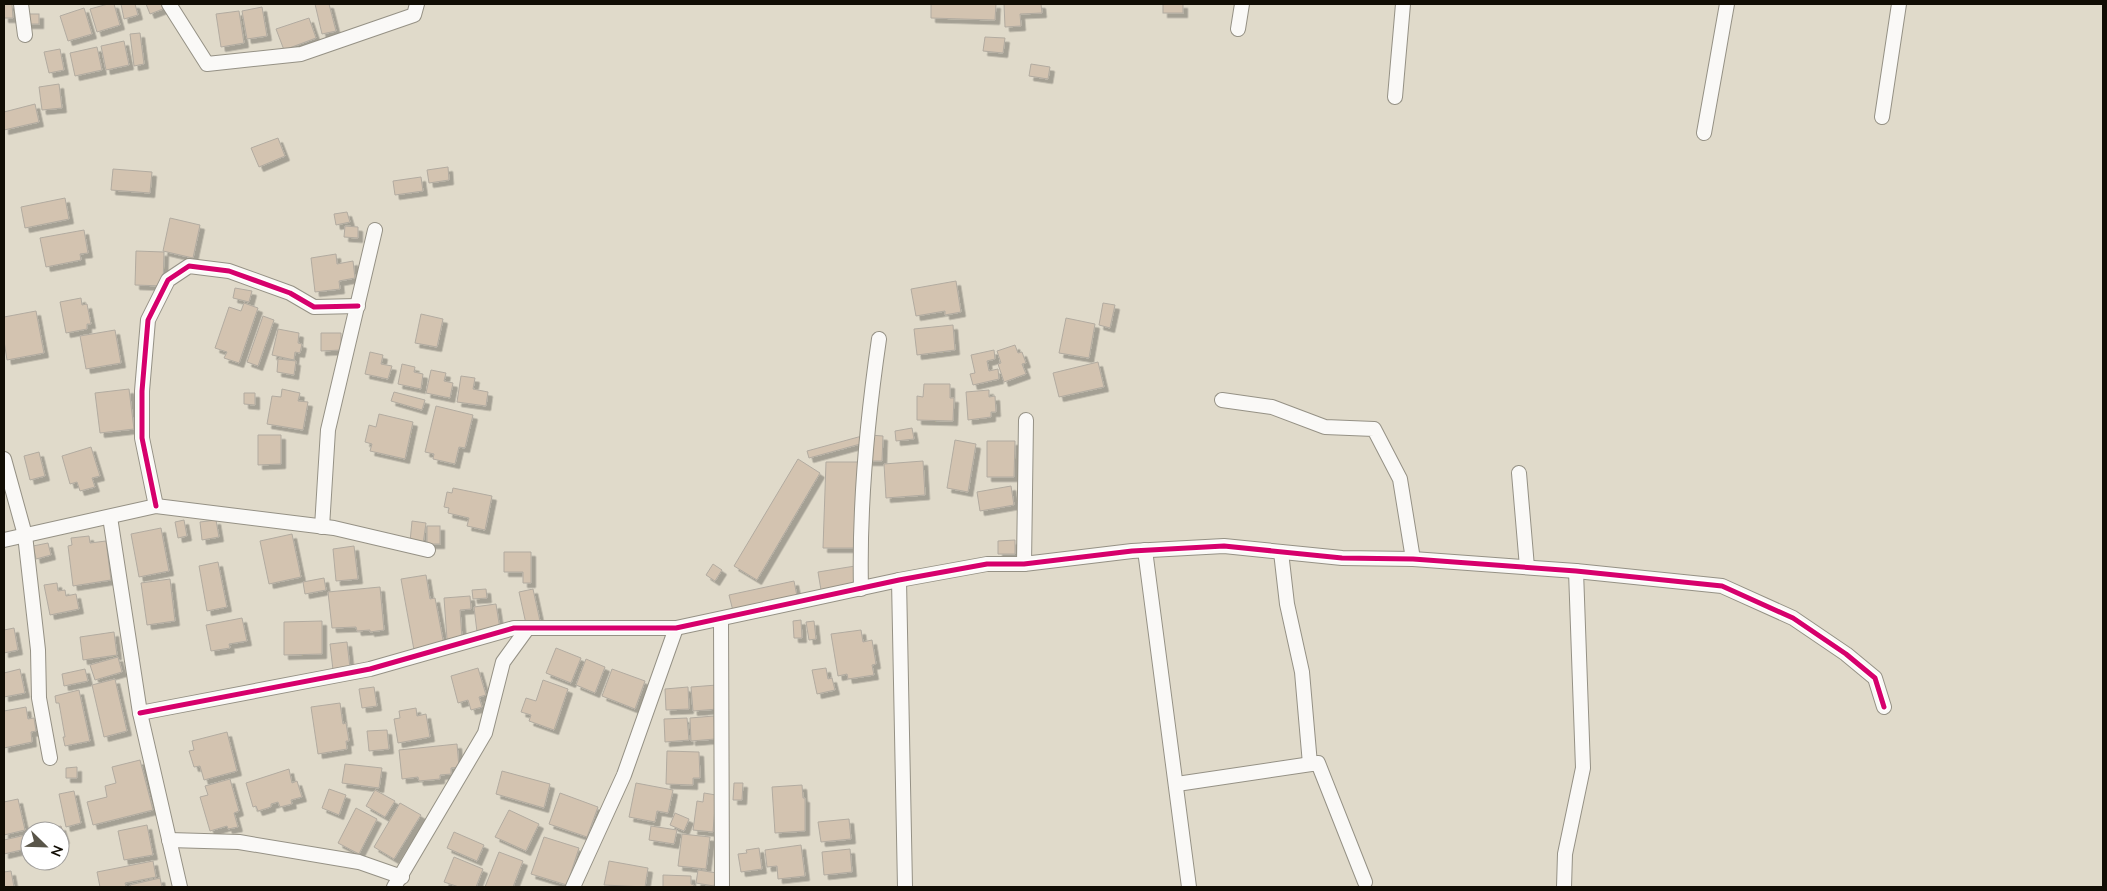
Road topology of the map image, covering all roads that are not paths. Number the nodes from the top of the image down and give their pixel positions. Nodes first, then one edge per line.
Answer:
1 (21, 4) edge
2 (169, 4) edge
3 (417, 4) edge
4 (1242, 4) edge
5 (1403, 4) edge
6 (1727, 4) edge
7 (1899, 4) edge
8 (1238, 29) dead end
9 (25, 34) dead end
10 (1395, 97) dead end
11 (1882, 117) dead end
12 (1704, 133) dead end
13 (375, 230) dead end
14 (358, 306) junction
15 (880, 339) dead end
16 (1222, 400) dead end
17 (1026, 420) dead end
18 (4, 459) edge
19 (1519, 473) dead end
20 (156, 506) junction
21 (110, 517) junction
22 (322, 526) junction
23 (25, 535) junction
24 (4, 540) edge
25 (428, 550) dead end
26 (1145, 550) junction
27 (1282, 552) junction
28 (1413, 559) junction
29 (1024, 564) junction
30 (1527, 567) junction
31 (1576, 571) junction
32 (899, 580) junction
33 (860, 588) junction
34 (721, 619) junction
35 (527, 628) junction
36 (676, 628) junction
37 (501, 632) junction
38 (503, 662) junction
39 (1884, 708) dead end
40 (140, 713) junction
41 (50, 758) dead end
42 (1310, 764) junction
43 (1177, 784) junction
44 (169, 840) junction
45 (398, 882) edge
46 (1365, 882) dead end
47 (180, 887) edge
48 (573, 887) edge
49 (722, 887) edge
50 (905, 887) edge
51 (1189, 887) edge
52 (1564, 887) edge

1 - 9 street
2 - 3 street
4 - 8 street
5 - 10 street
6 - 12 street
7 - 11 street
13 - 14 street
14 - 20 street
14 - 22 street
15 - 33 street
16 - 28 street
17 - 29 street
18 - 23 street
19 - 30 street
20 - 21 street
20 - 22 street
21 - 23 street
21 - 40 street
22 - 25 street
23 - 24 street
23 - 41 street
26 - 27 street
26 - 29 street
26 - 43 street
27 - 28 street
27 - 42 street
28 - 30 street
29 - 32 street
30 - 31 street
31 - 39 street
31 - 52 street
32 - 33 street
32 - 50 street
33 - 34 street
34 - 36 street
34 - 49 street
35 - 36 street
35 - 37 street
35 - 38 street
36 - 48 street
37 - 38 street
37 - 40 street
38 - 45 street
40 - 44 street
42 - 43 street
42 - 46 street
43 - 51 street
44 - 45 street
44 - 47 street

